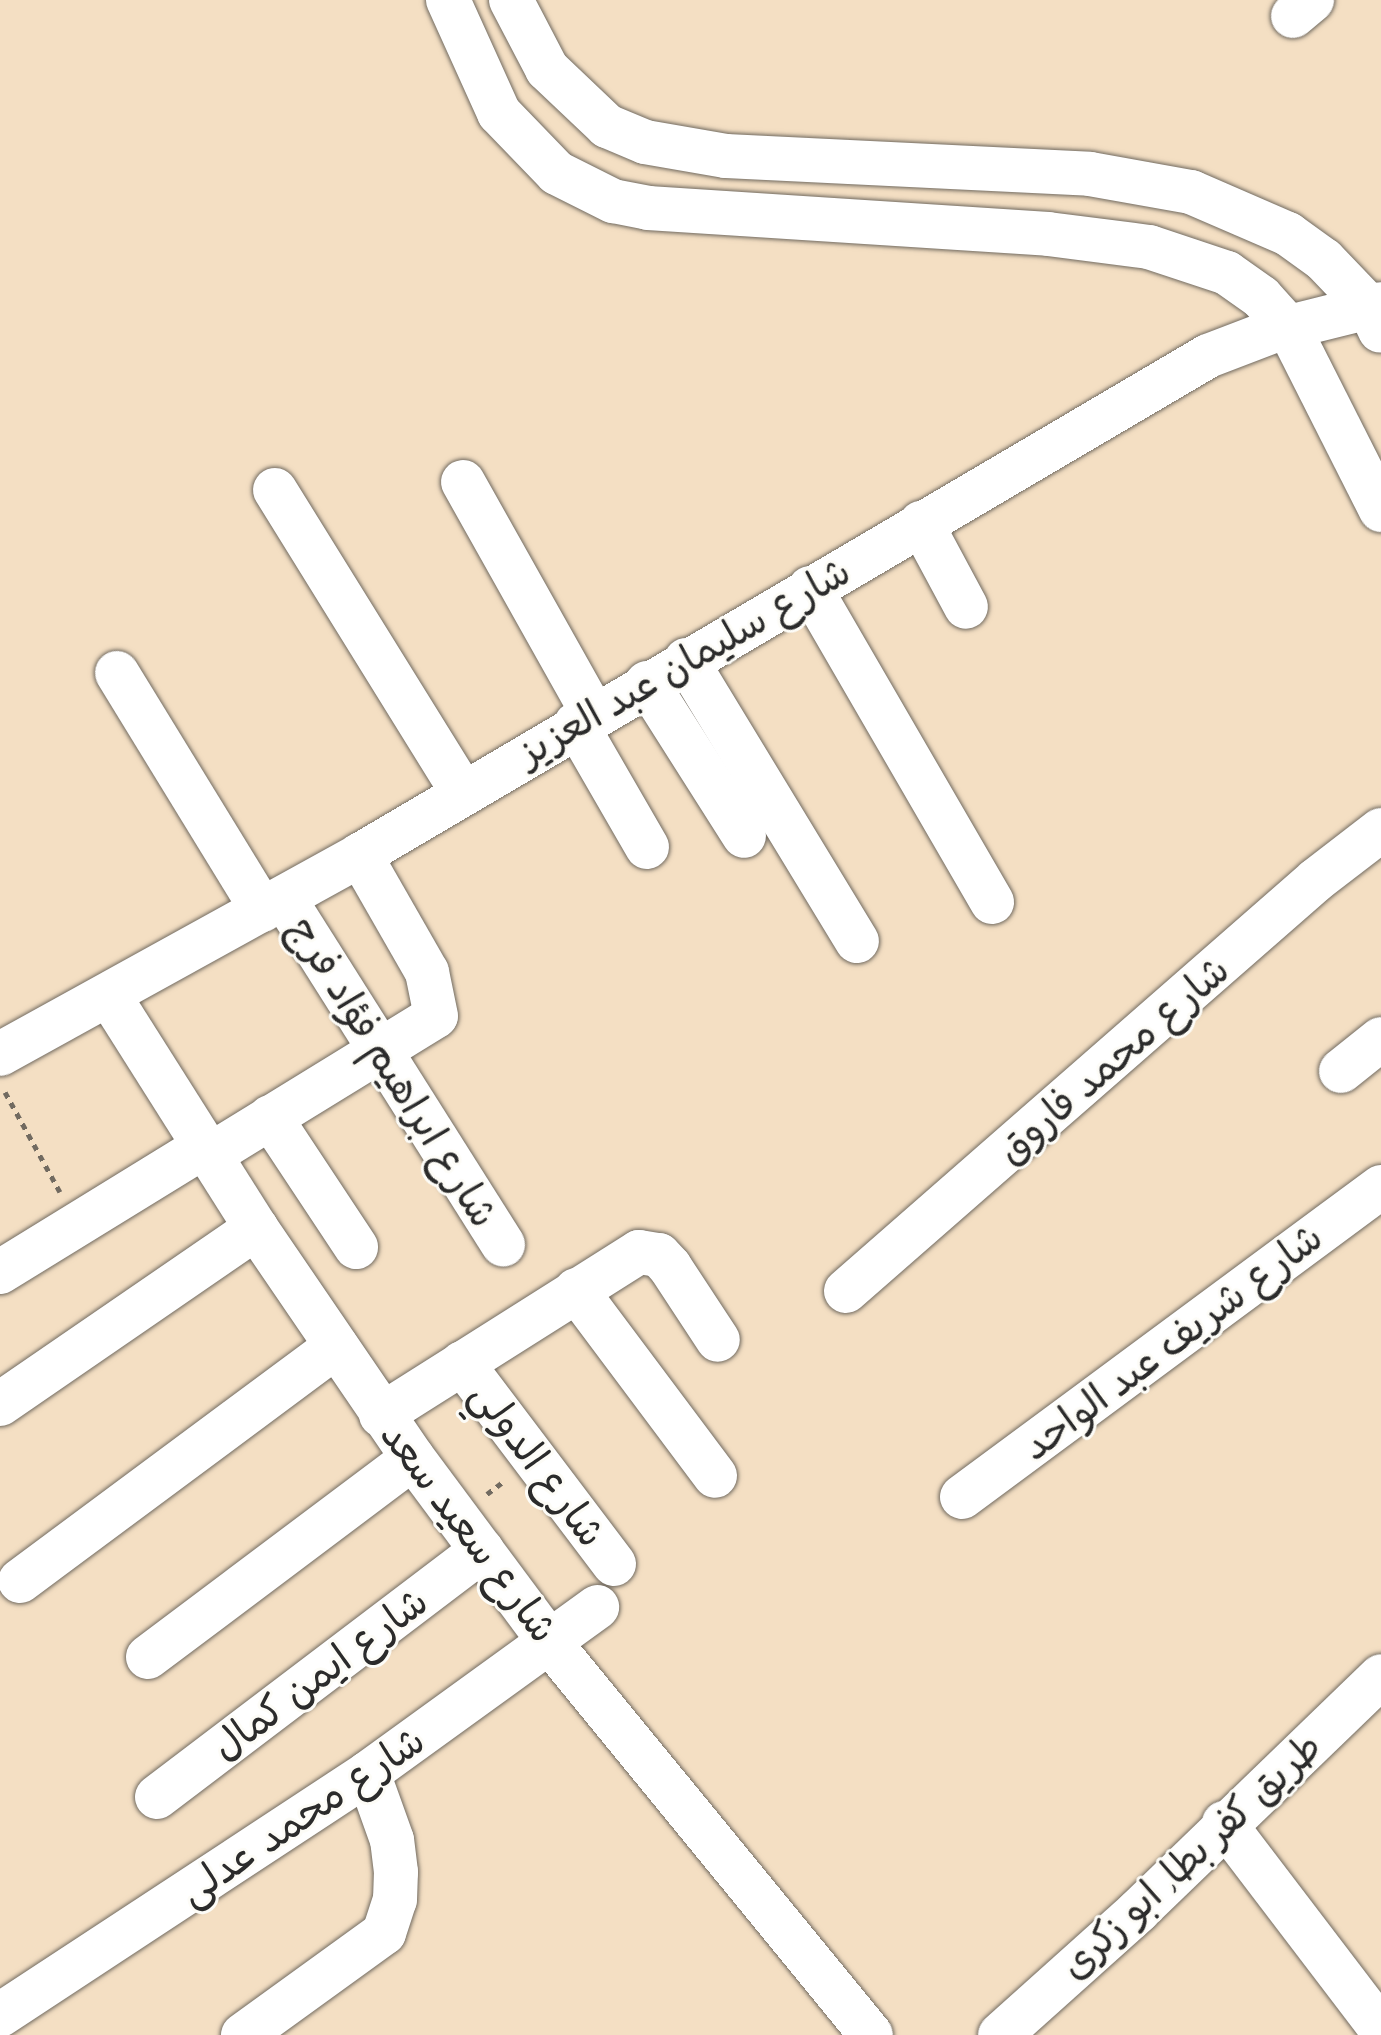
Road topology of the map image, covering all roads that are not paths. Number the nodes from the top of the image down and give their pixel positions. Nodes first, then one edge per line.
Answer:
1 (448, 0) edge
2 (511, 0) edge
3 (1377, 315) edge
4 (1289, 328) junction
5 (463, 482) dead end
6 (275, 490) dead end
7 (1381, 510) edge
8 (921, 523) junction
9 (810, 588) junction
10 (966, 607) dead end
11 (686, 660) junction
12 (117, 673) dead end
13 (647, 683) junction
14 (584, 719) junction
15 (463, 793) junction
16 (1381, 830) edge
17 (744, 836) dead end
18 (647, 847) dead end
19 (360, 855) junction
20 (992, 902) dead end
21 (273, 904) junction
22 (857, 941) dead end
23 (110, 997) junction
24 (1381, 1039) edge
25 (377, 1048) junction
26 (0, 1054) edge
27 (1341, 1071) dead end
28 (270, 1117) junction
29 (207, 1151) junction
30 (1381, 1187) edge
31 (256, 1228) junction
32 (503, 1245) dead end
33 (356, 1247) dead end
34 (0, 1272) edge
35 (576, 1290) junction
36 (846, 1291) dead end
37 (718, 1340) dead end
38 (336, 1346) junction
39 (462, 1363) junction
40 (0, 1404) edge
41 (381, 1415) junction
42 (413, 1458) junction
43 (715, 1476) dead end
44 (962, 1497) dead end
45 (482, 1550) junction
46 (614, 1564) dead end
47 (20, 1581) dead end
48 (597, 1607) dead end
49 (551, 1644) junction
50 (148, 1657) dead end
51 (1381, 1676) edge
52 (368, 1773) junction
53 (157, 1797) dead end
54 (1224, 1823) junction
55 (0, 2015) edge
56 (1381, 2029) edge
57 (859, 2031) edge
58 (243, 2035) edge
59 (1000, 2035) edge

1 - 4 street
2 - 3 street
3 - 4 street, شارع سليمان عبد العزيز
4 - 7 street
4 - 8 street, شارع سليمان عبد العزيز
5 - 14 street
6 - 15 street
8 - 9 street, شارع سليمان عبد العزيز
8 - 10 street
9 - 11 street, شارع سليمان عبد العزيز
9 - 20 street
11 - 13 street, شارع سليمان عبد العزيز
11 - 22 street
12 - 21 street, شارع ابراهيم فؤاد فرج
13 - 14 street, شارع سليمان عبد العزيز
13 - 17 street
14 - 15 street, شارع سليمان عبد العزيز
14 - 18 street
15 - 19 street, شارع سليمان عبد العزيز
16 - 36 street, شارع محمد فاروق
19 - 21 street, شارع سليمان عبد العزيز
19 - 25 street
21 - 23 street, شارع سليمان عبد العزيز
21 - 25 street, شارع ابراهيم فؤاد فرج
23 - 26 street, شارع سليمان عبد العزيز
23 - 29 street, شارع سعيد سعد
24 - 27 street
25 - 28 street
25 - 32 street, شارع ابراهيم فؤاد فرج
28 - 29 street
28 - 33 street
29 - 31 street, شارع سعيد سعد
29 - 34 street
30 - 44 street, شارع شريف عبد الواحد
31 - 38 street, شارع سعيد سعد
31 - 40 street
35 - 37 street
35 - 39 street
35 - 43 street
38 - 41 street, شارع سعيد سعد
38 - 47 street
39 - 41 street
39 - 46 street, شارع الدولي
41 - 42 street, شارع سعيد سعد
42 - 45 street, شارع سعيد سعد
42 - 50 street
45 - 49 street, شارع سعيد سعد
45 - 53 street, شارع ايمن كمال
48 - 49 street, شارع محمد عدلى
49 - 52 street, شارع محمد عدلى
49 - 57 street, شارع سعيد سعد
51 - 54 street, طريق كفر بطا, ابو زكرى
52 - 55 street, شارع محمد عدلى
52 - 58 street
54 - 56 street
54 - 59 street, طريق كفر بطا, ابو زكرى

